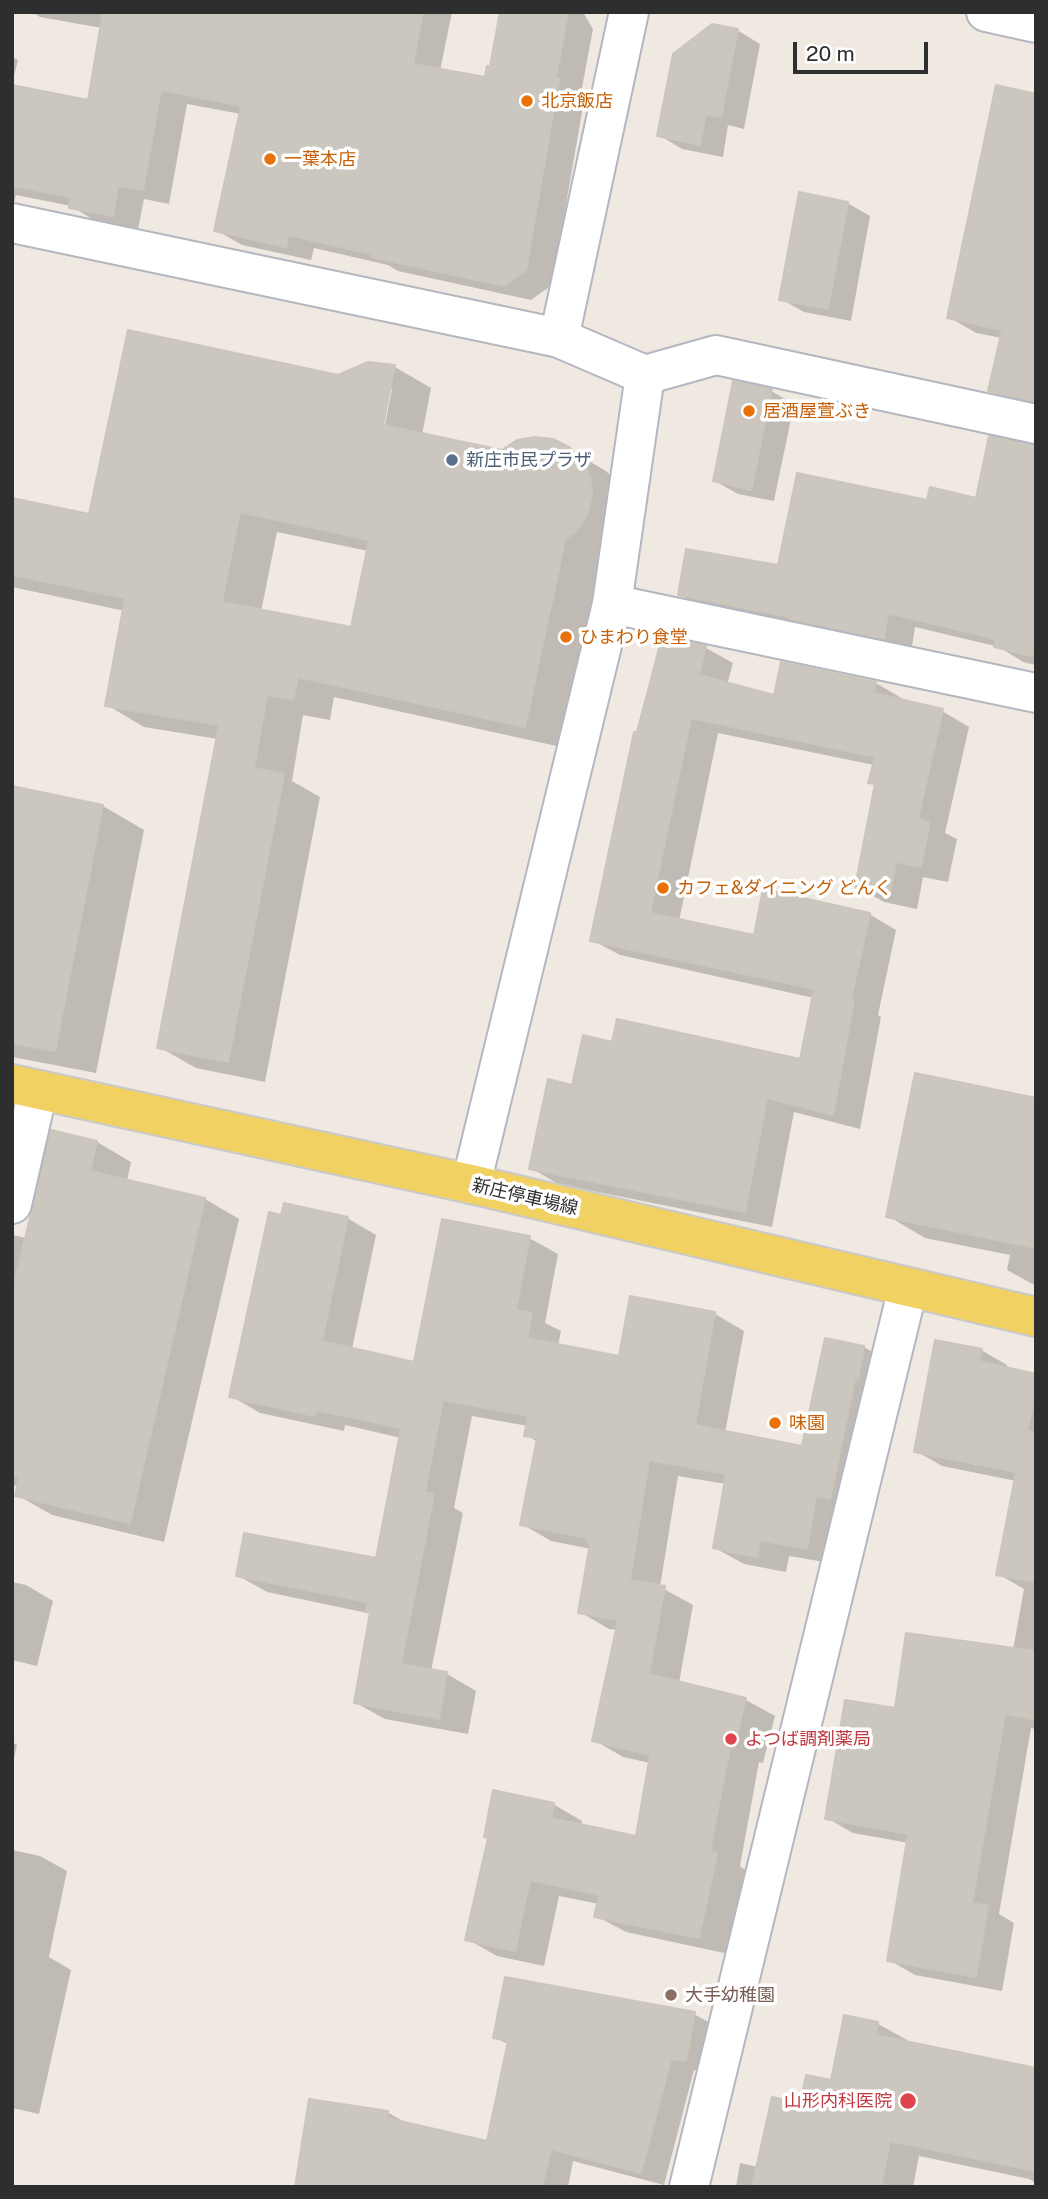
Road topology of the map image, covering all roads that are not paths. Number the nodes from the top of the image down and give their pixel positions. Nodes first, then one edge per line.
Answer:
1 (629, 12) edge
2 (986, 12) edge
3 (1036, 23) edge
4 (12, 223) edge
5 (559, 338) junction
6 (645, 375) junction
7 (1036, 424) edge
8 (612, 604) junction
9 (1036, 693) edge
10 (25, 1087) edge
11 (471, 1184) junction
12 (12, 1204) edge
13 (908, 1288) junction
14 (1036, 1317) edge
15 (689, 2187) edge

1 - 5 street
2 - 3 street
4 - 5 street
5 - 6 street
6 - 7 street
6 - 8 street
8 - 9 street
8 - 11 street
10 - 11 main road, 新庄停車場線
10 - 12 street
11 - 13 main road, 新庄停車場線
13 - 14 main road, 新庄停車場線
13 - 15 street

